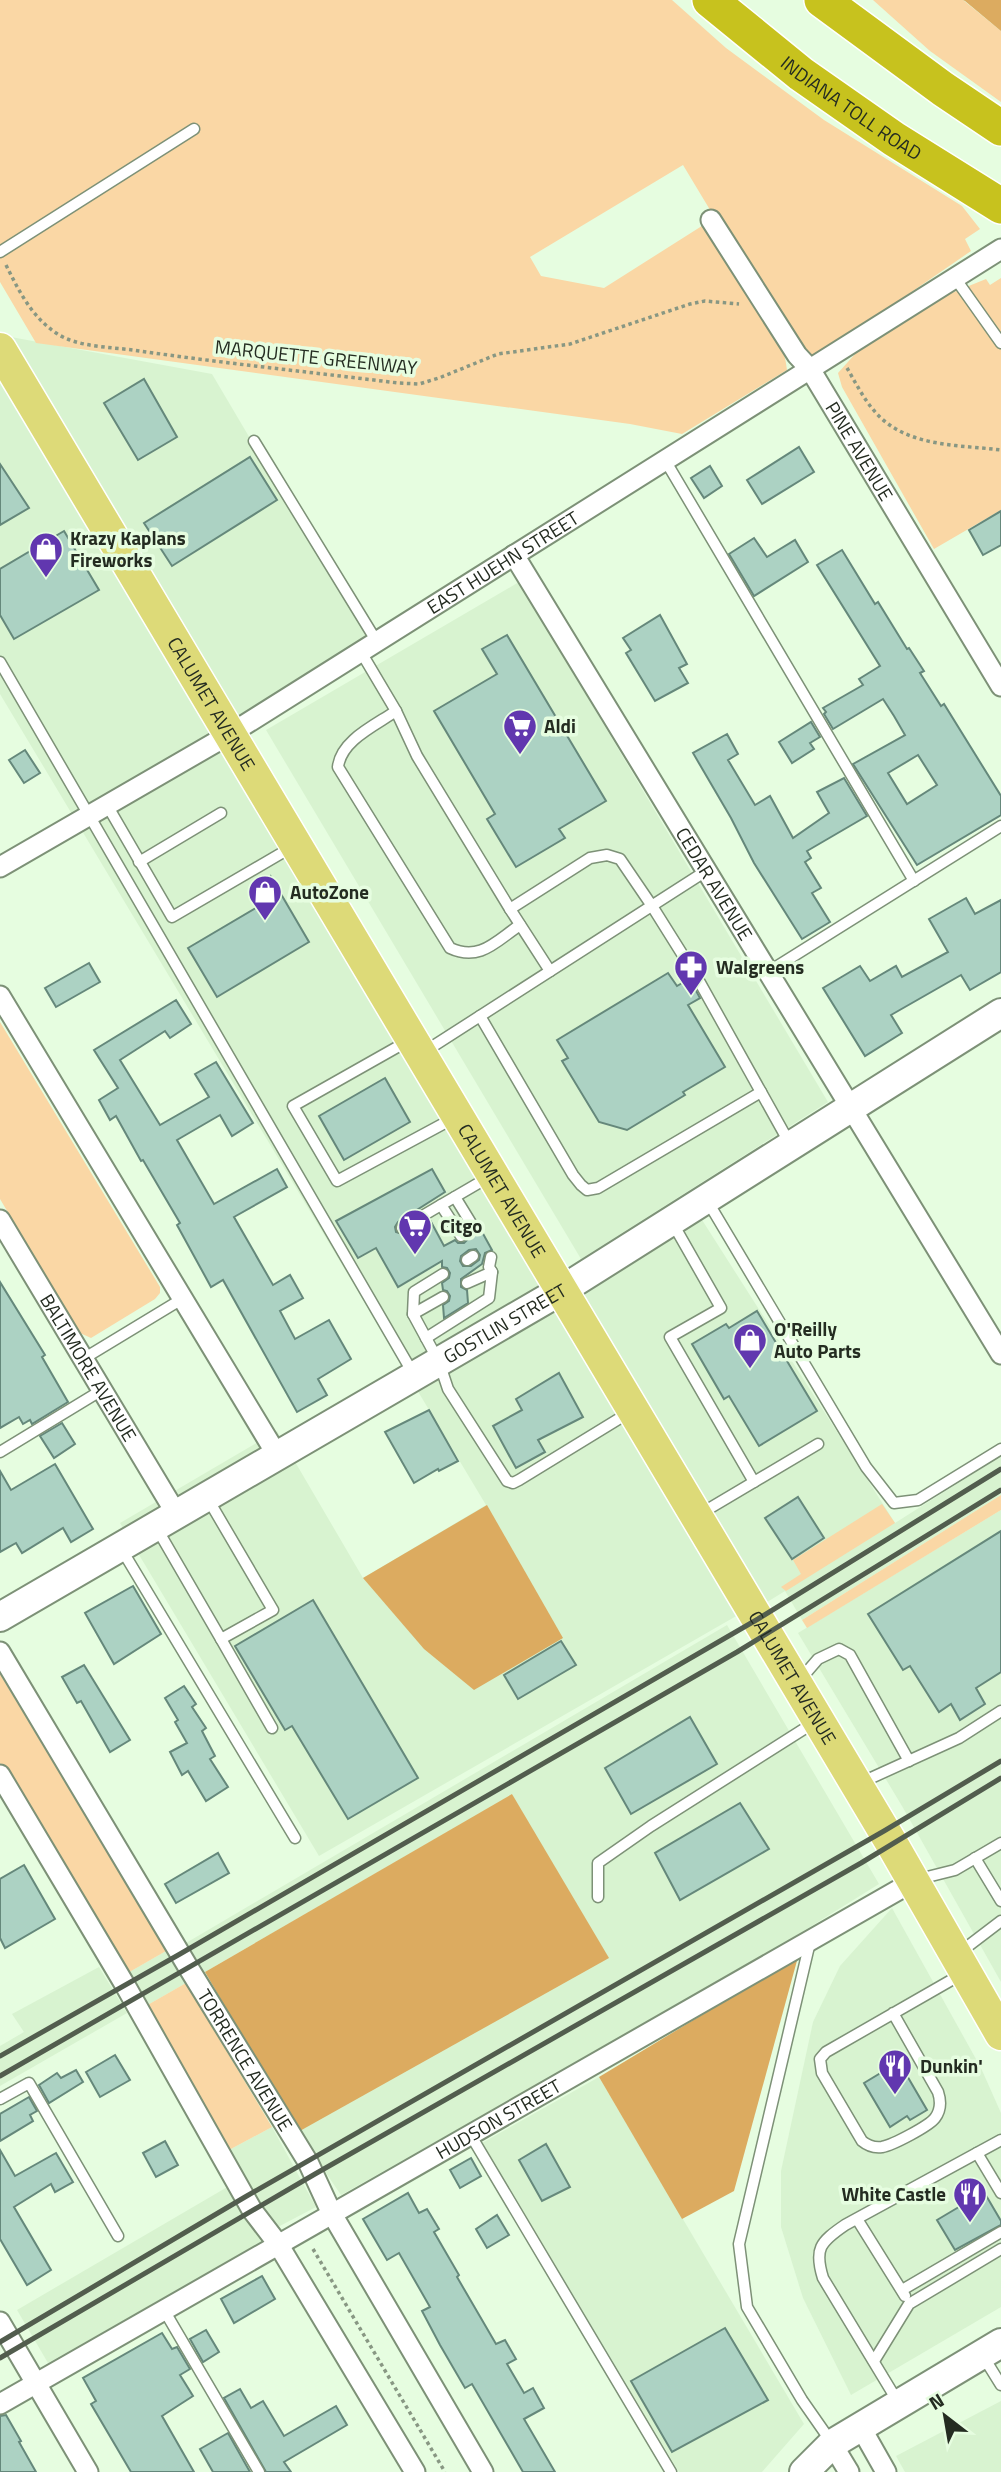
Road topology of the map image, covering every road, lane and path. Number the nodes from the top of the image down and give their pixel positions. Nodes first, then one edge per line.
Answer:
1 (710, 0) edge
2 (822, 0) edge
3 (1001, 128) edge
4 (194, 129) dead end
5 (991, 199) edge
6 (711, 220) dead end
7 (1001, 249) edge
8 (2, 256) edge
9 (955, 278) junction
10 (774, 317) junction
11 (1001, 343) edge
12 (0, 349) edge
13 (847, 367) dead end
14 (810, 369) junction
15 (254, 441) dead end
16 (1001, 450) edge
17 (665, 460) junction
18 (514, 555) junction
19 (369, 647) junction
20 (0, 662) edge
21 (1001, 686) edge
22 (396, 711) junction
23 (230, 734) junction
24 (107, 805) junction
25 (221, 813) dead end
26 (88, 816) junction
27 (1001, 825) edge
28 (296, 845) junction
29 (139, 862) junction
30 (0, 867) edge
31 (706, 871) junction
32 (914, 881) junction
33 (652, 906) junction
34 (510, 909) junction
35 (520, 925) junction
36 (550, 971) junction
37 (768, 972) junction
38 (0, 996) edge
39 (480, 1016) junction
40 (1000, 1017) edge
41 (416, 1046) junction
42 (761, 1092) junction
43 (851, 1108) junction
44 (458, 1116) junction
45 (791, 1146) junction
46 (493, 1174) junction
47 (455, 1197) junction
48 (706, 1199) junction
49 (441, 1205) junction
50 (0, 1220) edge
51 (671, 1221) junction
52 (402, 1228) dead end
53 (474, 1228) dead end
54 (461, 1236) dead end
55 (443, 1274) dead end
56 (467, 1283) dead end
57 (562, 1290) junction
58 (443, 1297) dead end
59 (182, 1299) junction
60 (413, 1314) junction
61 (433, 1350) junction
62 (1001, 1354) edge
63 (83, 1359) junction
64 (414, 1376) junction
65 (102, 1390) junction
66 (634, 1410) junction
67 (818, 1444) dead end
68 (1, 1448) edge
69 (1001, 1448) edge
70 (277, 1455) junction
71 (754, 1482) junction
72 (207, 1497) junction
73 (697, 1516) junction
74 (166, 1521) junction
75 (120, 1547) junction
76 (0, 1617) edge
77 (221, 1639) junction
78 (0, 1653) edge
79 (796, 1684) junction
80 (1001, 1712) edge
81 (818, 1719) junction
82 (272, 1728) dead end
83 (909, 1761) junction
84 (0, 1775) edge
85 (857, 1785) junction
86 (295, 1838) dead end
87 (1001, 1843) edge
88 (975, 1858) junction
89 (914, 1881) junction
90 (598, 1898) dead end
91 (1001, 1901) edge
92 (1001, 1921) edge
93 (810, 1940) junction
94 (961, 1963) junction
95 (893, 2013) junction
96 (998, 2020) edge
97 (0, 2099) edge
98 (470, 2134) junction
99 (1001, 2140) edge
100 (977, 2153) junction
101 (1001, 2193) edge
102 (332, 2214) junction
103 (857, 2219) junction
104 (1001, 2232) edge
105 (118, 2236) dead end
106 (310, 2244) dead end
107 (278, 2245) junction
108 (1001, 2249) edge
109 (902, 2290) junction
110 (909, 2304) junction
111 (164, 2310) junction
112 (0, 2322) edge
113 (992, 2348) edge
114 (874, 2361) junction
115 (36, 2383) junction
116 (1001, 2385) edge
117 (900, 2403) junction
118 (0, 2404) edge
119 (860, 2426) junction
120 (832, 2444) junction
121 (88, 2472) edge
122 (259, 2472) edge
123 (415, 2472) edge
124 (445, 2472) edge
125 (483, 2472) edge
126 (671, 2472) edge
127 (804, 2472) edge
128 (849, 2472) edge
129 (886, 2472) edge

1 - 5 highway, INDIANA TOLL ROAD
2 - 3 highway
4 - 8 lane
6 - 10 street, PINE AVENUE
7 - 9 street, EAST HUEHN STREET
8 - 10 path, MARQUETTE GREENWAY
9 - 11 lane
9 - 14 street, EAST HUEHN STREET
10 - 14 street, PINE AVENUE
12 - 23 main road, CALUMET AVENUE
13 - 16 path
14 - 17 street, EAST HUEHN STREET
14 - 21 street, PINE AVENUE
15 - 19 lane
17 - 18 street, EAST HUEHN STREET
17 - 32 lane
18 - 19 street, EAST HUEHN STREET
18 - 31 street, CEDAR AVENUE
19 - 22 lane
19 - 23 street, EAST HUEHN STREET
20 - 26 lane
22 - 34 lane
22 - 35 lane
23 - 24 street, EAST HUEHN STREET
23 - 28 main road, CALUMET AVENUE
24 - 26 street, EAST HUEHN STREET
24 - 29 lane
25 - 29 lane
26 - 30 street, EAST HUEHN STREET
26 - 64 lane
27 - 32 lane
28 - 29 lane
28 - 41 main road, CALUMET AVENUE
31 - 33 lane
31 - 37 street, CEDAR AVENUE
32 - 37 lane
33 - 34 lane
33 - 36 lane
33 - 42 lane
34 - 35 lane
35 - 36 lane
36 - 39 lane
37 - 43 street, CEDAR AVENUE
38 - 59 street
39 - 41 lane
39 - 42 lane
40 - 43 main road, GOSTLIN STREET
41 - 44 main road, CALUMET AVENUE
41 - 44 lane
42 - 45 lane
43 - 45 main road, GOSTLIN STREET
43 - 62 street, CEDAR AVENUE
44 - 46 main road, CALUMET AVENUE
45 - 48 main road, GOSTLIN STREET
46 - 47 lane
46 - 57 main road, CALUMET AVENUE
47 - 49 lane
47 - 53 lane
48 - 51 main road, GOSTLIN STREET
48 - 69 lane
49 - 52 lane
49 - 54 lane
50 - 63 street, BALTIMORE AVENUE
51 - 57 main road, GOSTLIN STREET
51 - 71 lane
55 - 60 lane
56 - 61 lane
57 - 61 main road, GOSTLIN STREET
57 - 66 main road, CALUMET AVENUE
58 - 60 lane
59 - 63 lane
59 - 70 street
60 - 61 lane
61 - 64 main road, GOSTLIN STREET
61 - 66 lane
63 - 65 street, BALTIMORE AVENUE
64 - 70 main road, GOSTLIN STREET
65 - 68 lane
65 - 74 street, BALTIMORE AVENUE
66 - 73 main road, CALUMET AVENUE
67 - 71 lane
70 - 72 main road, GOSTLIN STREET
71 - 73 lane
72 - 74 main road, GOSTLIN STREET
72 - 77 lane
73 - 79 main road, CALUMET AVENUE
74 - 75 main road, GOSTLIN STREET
74 - 77 lane
75 - 76 main road, GOSTLIN STREET
75 - 86 lane
77 - 82 lane
78 - 102 street, TORRENCE AVENUE
79 - 81 main road, CALUMET AVENUE
79 - 83 lane
80 - 83 lane
81 - 85 main road, CALUMET AVENUE
81 - 90 lane
83 - 85 lane
84 - 107 street
85 - 89 main road, CALUMET AVENUE
87 - 88 lane, HUDSON STREET
88 - 89 lane, HUDSON STREET
88 - 91 lane
89 - 93 street, HUDSON STREET
89 - 94 main road, CALUMET AVENUE
92 - 94 lane
93 - 98 street, HUDSON STREET
93 - 120 lane
94 - 95 lane
94 - 96 main road, CALUMET AVENUE
95 - 95 lane
97 - 105 lane
98 - 102 street, HUDSON STREET
98 - 126 lane
99 - 100 lane
100 - 101 lane
100 - 103 lane
102 - 107 street, HUDSON STREET
102 - 125 street, TORRENCE AVENUE
103 - 109 lane
103 - 114 lane
104 - 109 lane
106 - 124 path
107 - 111 street, HUDSON STREET
107 - 123 street
108 - 110 lane
109 - 110 lane
110 - 114 lane
111 - 115 street, HUDSON STREET
111 - 122 lane
112 - 115 street
113 - 116 lane
113 - 117 main road
114 - 117 lane
115 - 118 street, HUDSON STREET
115 - 121 street
117 - 119 main road
119 - 120 main road
119 - 129 street
120 - 127 main road
120 - 128 street

